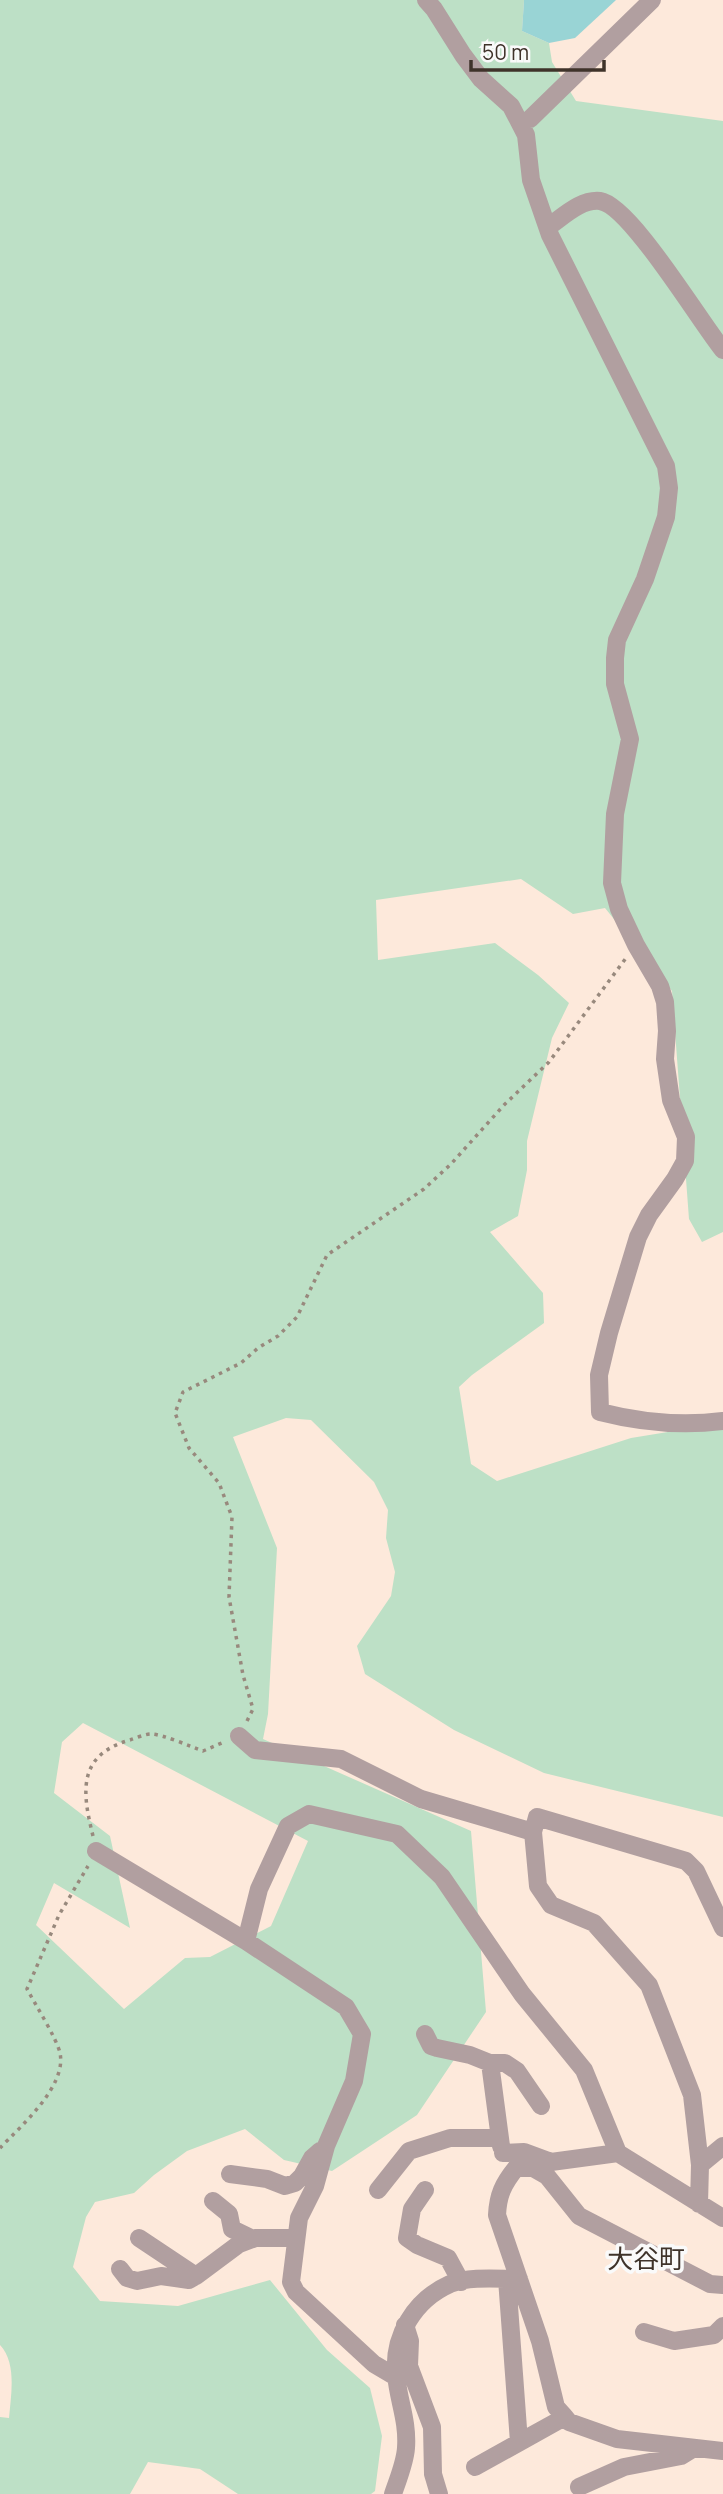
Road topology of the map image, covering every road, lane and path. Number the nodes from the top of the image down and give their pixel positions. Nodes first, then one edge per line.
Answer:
1 (426, 0) edge
2 (652, 0) edge
3 (530, 119) dead end
4 (548, 226) junction
5 (723, 350) edge
6 (636, 945) junction
7 (723, 1421) edge
8 (239, 1735) junction
9 (533, 1832) junction
10 (96, 1852) junction
11 (723, 1928) edge
12 (246, 1941) junction
13 (425, 2034) dead end
14 (490, 2063) junction
15 (541, 2106) dead end
16 (501, 2145) junction
17 (326, 2146) junction
18 (723, 2146) edge
19 (0, 2148) edge
20 (618, 2152) junction
21 (700, 2165) junction
22 (230, 2174) dead end
23 (511, 2175) junction
24 (378, 2190) dead end
25 (425, 2190) dead end
26 (213, 2201) dead end
27 (699, 2204) junction
28 (723, 2218) edge
29 (139, 2238) dead end
30 (296, 2238) junction
31 (253, 2239) junction
32 (120, 2269) dead end
33 (196, 2277) junction
34 (513, 2279) junction
35 (461, 2282) junction
36 (723, 2285) edge
37 (723, 2326) edge
38 (644, 2332) dead end
39 (407, 2333) junction
40 (396, 2377) junction
41 (434, 2398) dead end
42 (565, 2417) junction
43 (519, 2442) junction
44 (696, 2447) junction
45 (723, 2451) edge
46 (475, 2467) dead end
47 (579, 2487) dead end
48 (394, 2494) edge
49 (439, 2494) edge

1 - 4 street
2 - 3 street
4 - 5 street
4 - 6 street
6 - 7 street
6 - 8 path
8 - 9 street
8 - 10 path
9 - 11 street
9 - 21 street
10 - 12 street
10 - 19 path
12 - 17 street
12 - 20 street
13 - 14 street
14 - 15 street
14 - 16 street
16 - 20 street
16 - 23 street
16 - 24 street
17 - 22 street
17 - 30 street
18 - 21 street
20 - 27 street
21 - 27 street
23 - 34 street
23 - 36 street
25 - 35 street
26 - 31 street
27 - 28 street
29 - 33 street
30 - 31 street
30 - 40 street
31 - 33 street
32 - 33 street
34 - 35 street
34 - 42 street
34 - 43 street
35 - 39 street
37 - 38 street
39 - 40 street
39 - 41 street
39 - 49 street
40 - 48 street
42 - 43 street
42 - 44 street
43 - 46 street
44 - 45 street
44 - 47 street

